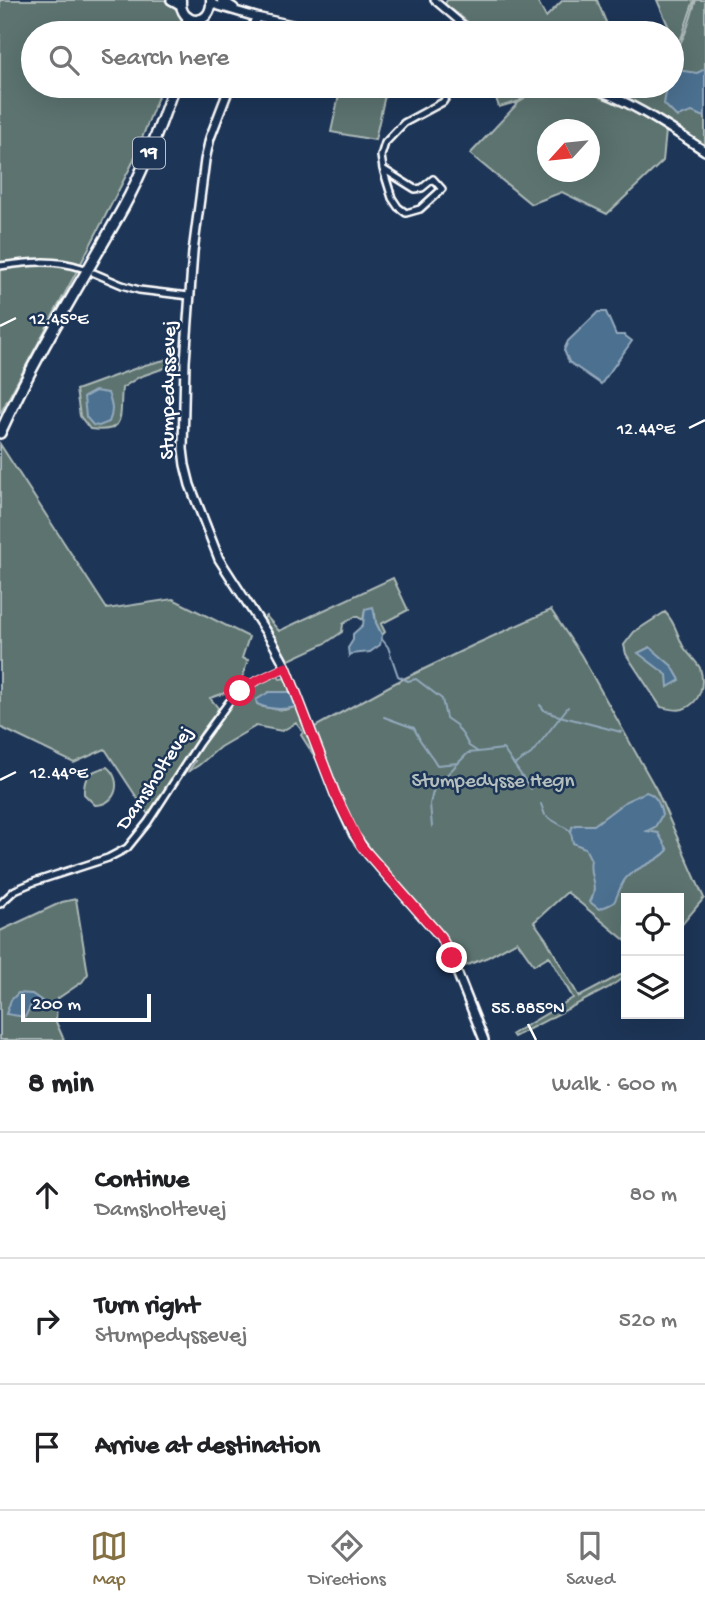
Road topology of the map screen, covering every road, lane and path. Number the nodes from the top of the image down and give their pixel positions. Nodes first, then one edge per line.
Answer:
1 (171, 0) edge
2 (222, 0) edge
3 (434, 0) edge
4 (181, 2) edge
5 (211, 5) edge
6 (253, 16) junction
7 (188, 18) junction
8 (198, 20) joint
9 (188, 21) edge
10 (252, 21) edge
11 (275, 21) edge
12 (459, 21) edge
13 (164, 98) edge
14 (169, 98) edge
15 (225, 98) edge
16 (445, 98) edge
17 (613, 98) edge
18 (705, 151) edge
19 (383, 169) junction
20 (117, 217) junction
21 (0, 266) edge
22 (82, 268) dead end
23 (94, 273) dead end
24 (189, 296) junction
25 (0, 433) edge
26 (286, 667) junction
27 (0, 904) edge
28 (484, 1040) edge

1 - 4 street
2 - 6 street
3 - 12 street
4 - 7 main road
5 - 6 street
5 - 8 main road
6 - 10 street
6 - 11 street
7 - 8 main road
7 - 9 highway
13 - 20 highway, 19
14 - 20 highway, 19
15 - 24 street, Stumpedyssevej
16 - 19 street
17 - 18 street
19 - 19 street
20 - 25 highway, 19
21 - 22 street
23 - 24 street
24 - 26 street, Stumpedyssevej
26 - 27 street, Damsholtevej
26 - 28 street, Stumpedyssevej

